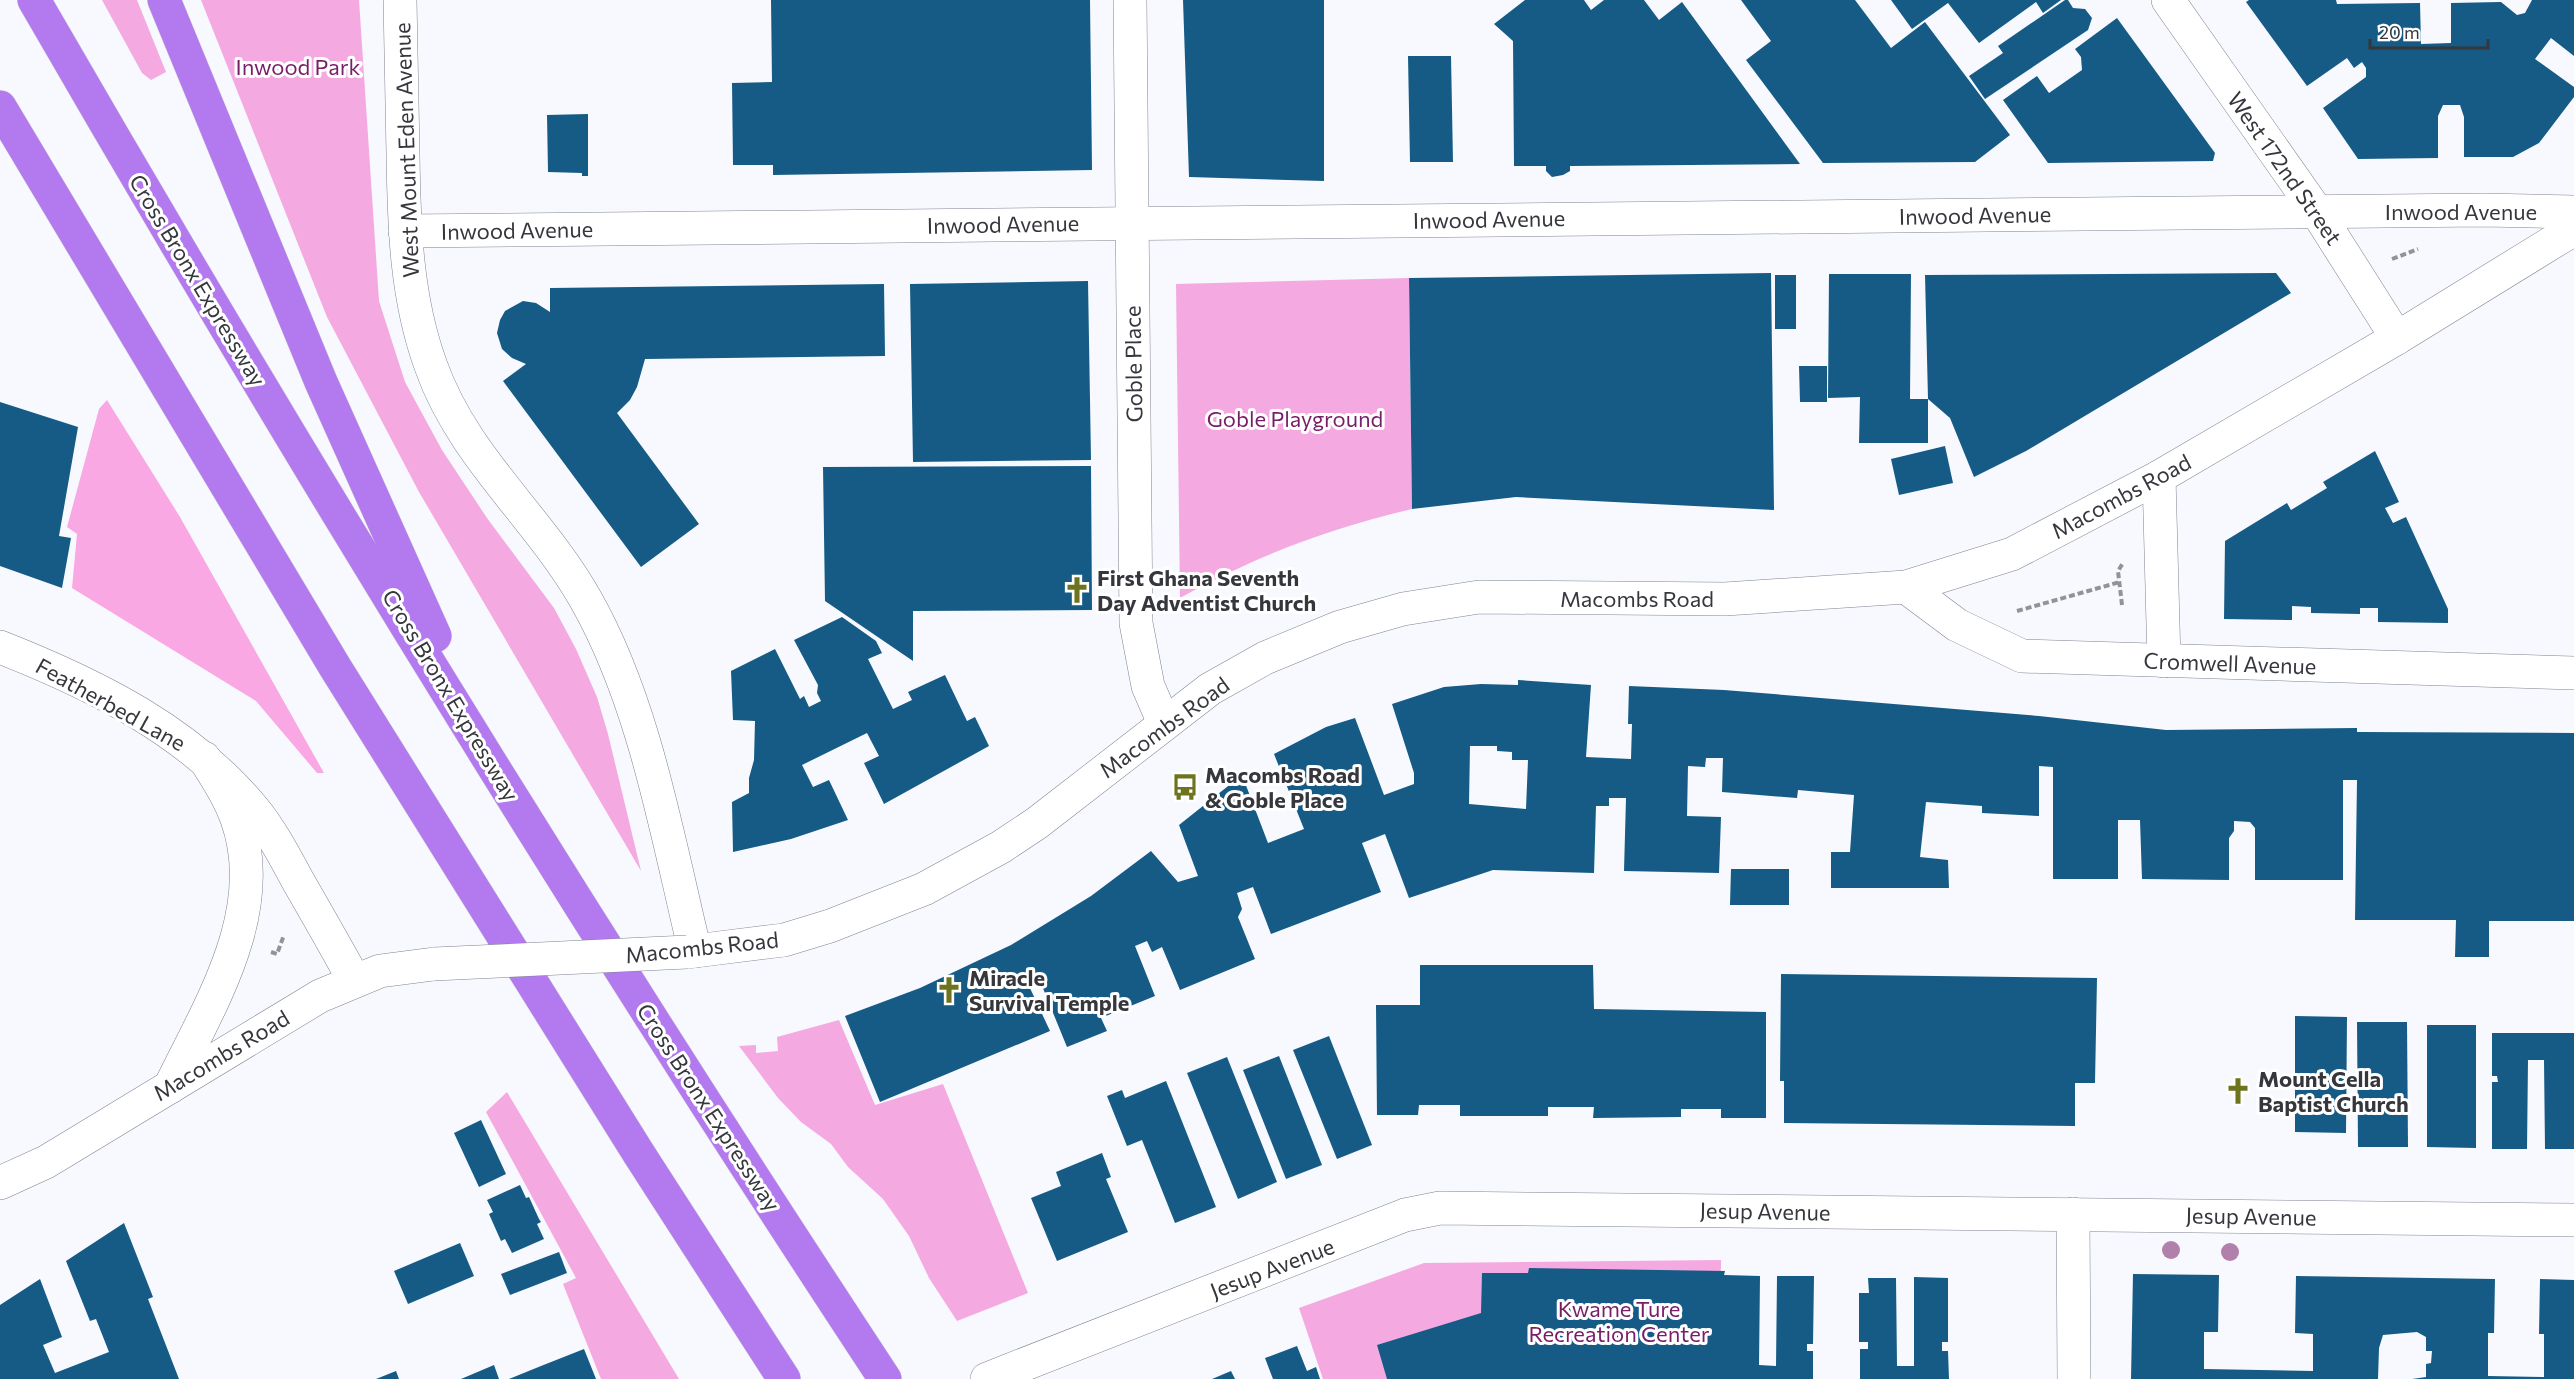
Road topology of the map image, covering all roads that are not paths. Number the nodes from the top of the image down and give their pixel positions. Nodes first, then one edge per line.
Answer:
1 (34, 0) edge
2 (164, 0) edge
3 (400, 0) edge
4 (1130, 0) edge
5 (2168, 0) edge
6 (0, 107) edge
7 (2317, 212) junction
8 (2574, 212) edge
9 (1132, 222) junction
10 (2574, 229) edge
11 (405, 231) junction
12 (2397, 338) junction
13 (2159, 477) junction
14 (1906, 587) junction
15 (0, 647) edge
16 (2164, 661) junction
17 (2574, 673) edge
18 (1164, 723) junction
19 (204, 758) junction
20 (521, 810) junction
21 (691, 952) junction
22 (354, 980) junction
23 (170, 1087) junction
24 (46, 1162) junction
25 (0, 1183) edge
26 (0, 1207) edge
27 (2073, 1214) junction
28 (2574, 1220) edge
29 (844, 1317) junction
30 (757, 1339) junction
31 (779, 1379) edge
32 (784, 1379) edge
33 (885, 1379) edge
34 (893, 1379) edge
35 (987, 1379) edge
36 (2074, 1379) edge

1 - 20 highway, Cross Bronx Expressway
2 - 20 highway
3 - 11 street, West Mount Eden Avenue
4 - 9 street, Goble Place
5 - 7 street, West 172nd Street
6 - 30 highway
7 - 8 street, Inwood Avenue
7 - 9 street, Inwood Avenue
7 - 12 street, West 172nd Street
9 - 11 street, Inwood Avenue
9 - 18 street, Goble Place
10 - 12 street, Macombs Road
11 - 21 street, West Mount Eden Avenue
12 - 13 street, Macombs Road
13 - 14 street, Macombs Road
13 - 16 street
14 - 16 street, Cromwell Avenue
14 - 18 street, Macombs Road
15 - 19 street, Featherbed Lane
16 - 17 street, Cromwell Avenue
18 - 21 street, Macombs Road
19 - 22 street, Featherbed Lane
19 - 23 street
20 - 29 highway, Cross Bronx Expressway
21 - 22 street, Macombs Road, bridge
22 - 23 street, Macombs Road
23 - 24 street, Macombs Road
24 - 25 street, Macombs Road
24 - 26 street
27 - 28 street, Jesup Avenue
27 - 35 street, Jesup Avenue
27 - 36 street
29 - 33 highway, Cross Bronx Expressway
29 - 34 highway
30 - 31 highway
30 - 32 highway

